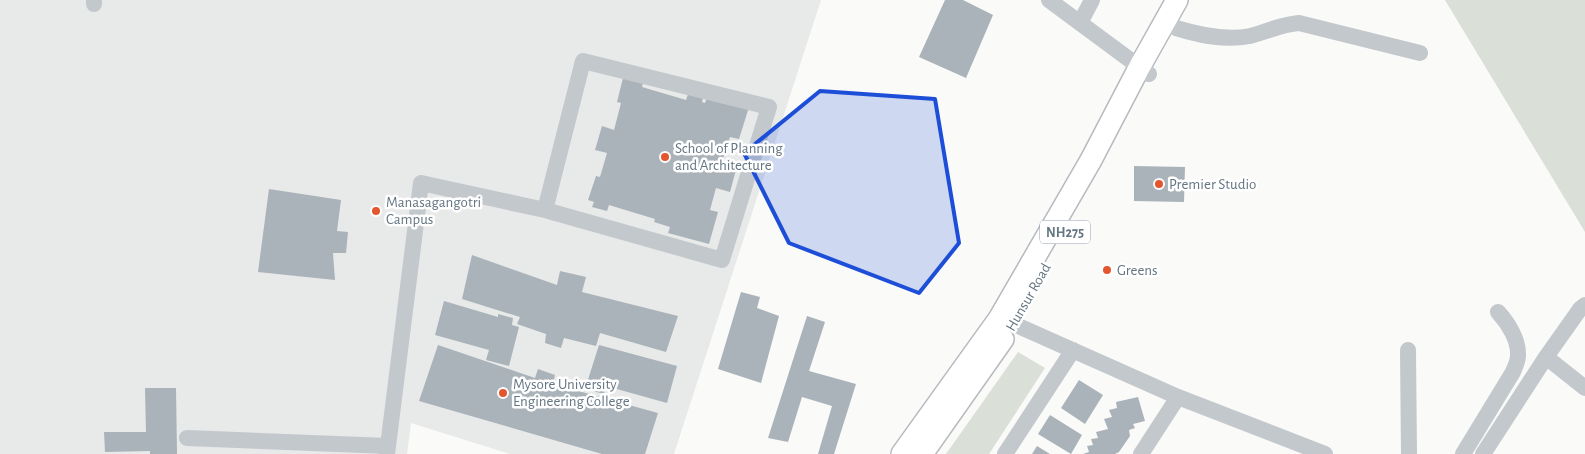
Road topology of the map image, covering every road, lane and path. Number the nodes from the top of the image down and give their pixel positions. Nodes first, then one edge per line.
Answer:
1 (1049, 0) edge
2 (1092, 0) edge
3 (1177, 0) edge
4 (1192, 0) edge
5 (1080, 23) junction
6 (1176, 28) junction
7 (1420, 53) dead end
8 (1145, 70) junction
9 (545, 210) junction
10 (1585, 305) edge
11 (1498, 312) dead end
12 (1014, 324) junction
13 (1074, 350) junction
14 (1408, 350) dead end
15 (1546, 357) junction
16 (1585, 388) edge
17 (1178, 397) junction
18 (187, 438) dead end
19 (294, 448) edge
20 (388, 450) edge
21 (1322, 453) edge
22 (902, 454) edge
23 (922, 454) edge
24 (1006, 454) edge
25 (1141, 454) edge
26 (1409, 454) edge
27 (1463, 454) edge
28 (1482, 454) edge

1 - 5 street
2 - 5 street
3 - 8 main road
4 - 6 main road, Hunsur Road / NH275
5 - 8 street
6 - 7 street
6 - 8 main road, Hunsur Road / NH275
8 - 12 main road, Hunsur Road / NH275
8 - 22 main road
9 - 9 street
9 - 20 street
10 - 15 street
11 - 27 street
12 - 13 street
12 - 23 main road, Hunsur Road / NH275
13 - 17 street
13 - 24 street
14 - 26 street
15 - 16 street
15 - 28 street
17 - 21 street
17 - 25 street
18 - 19 street
19 - 20 street

